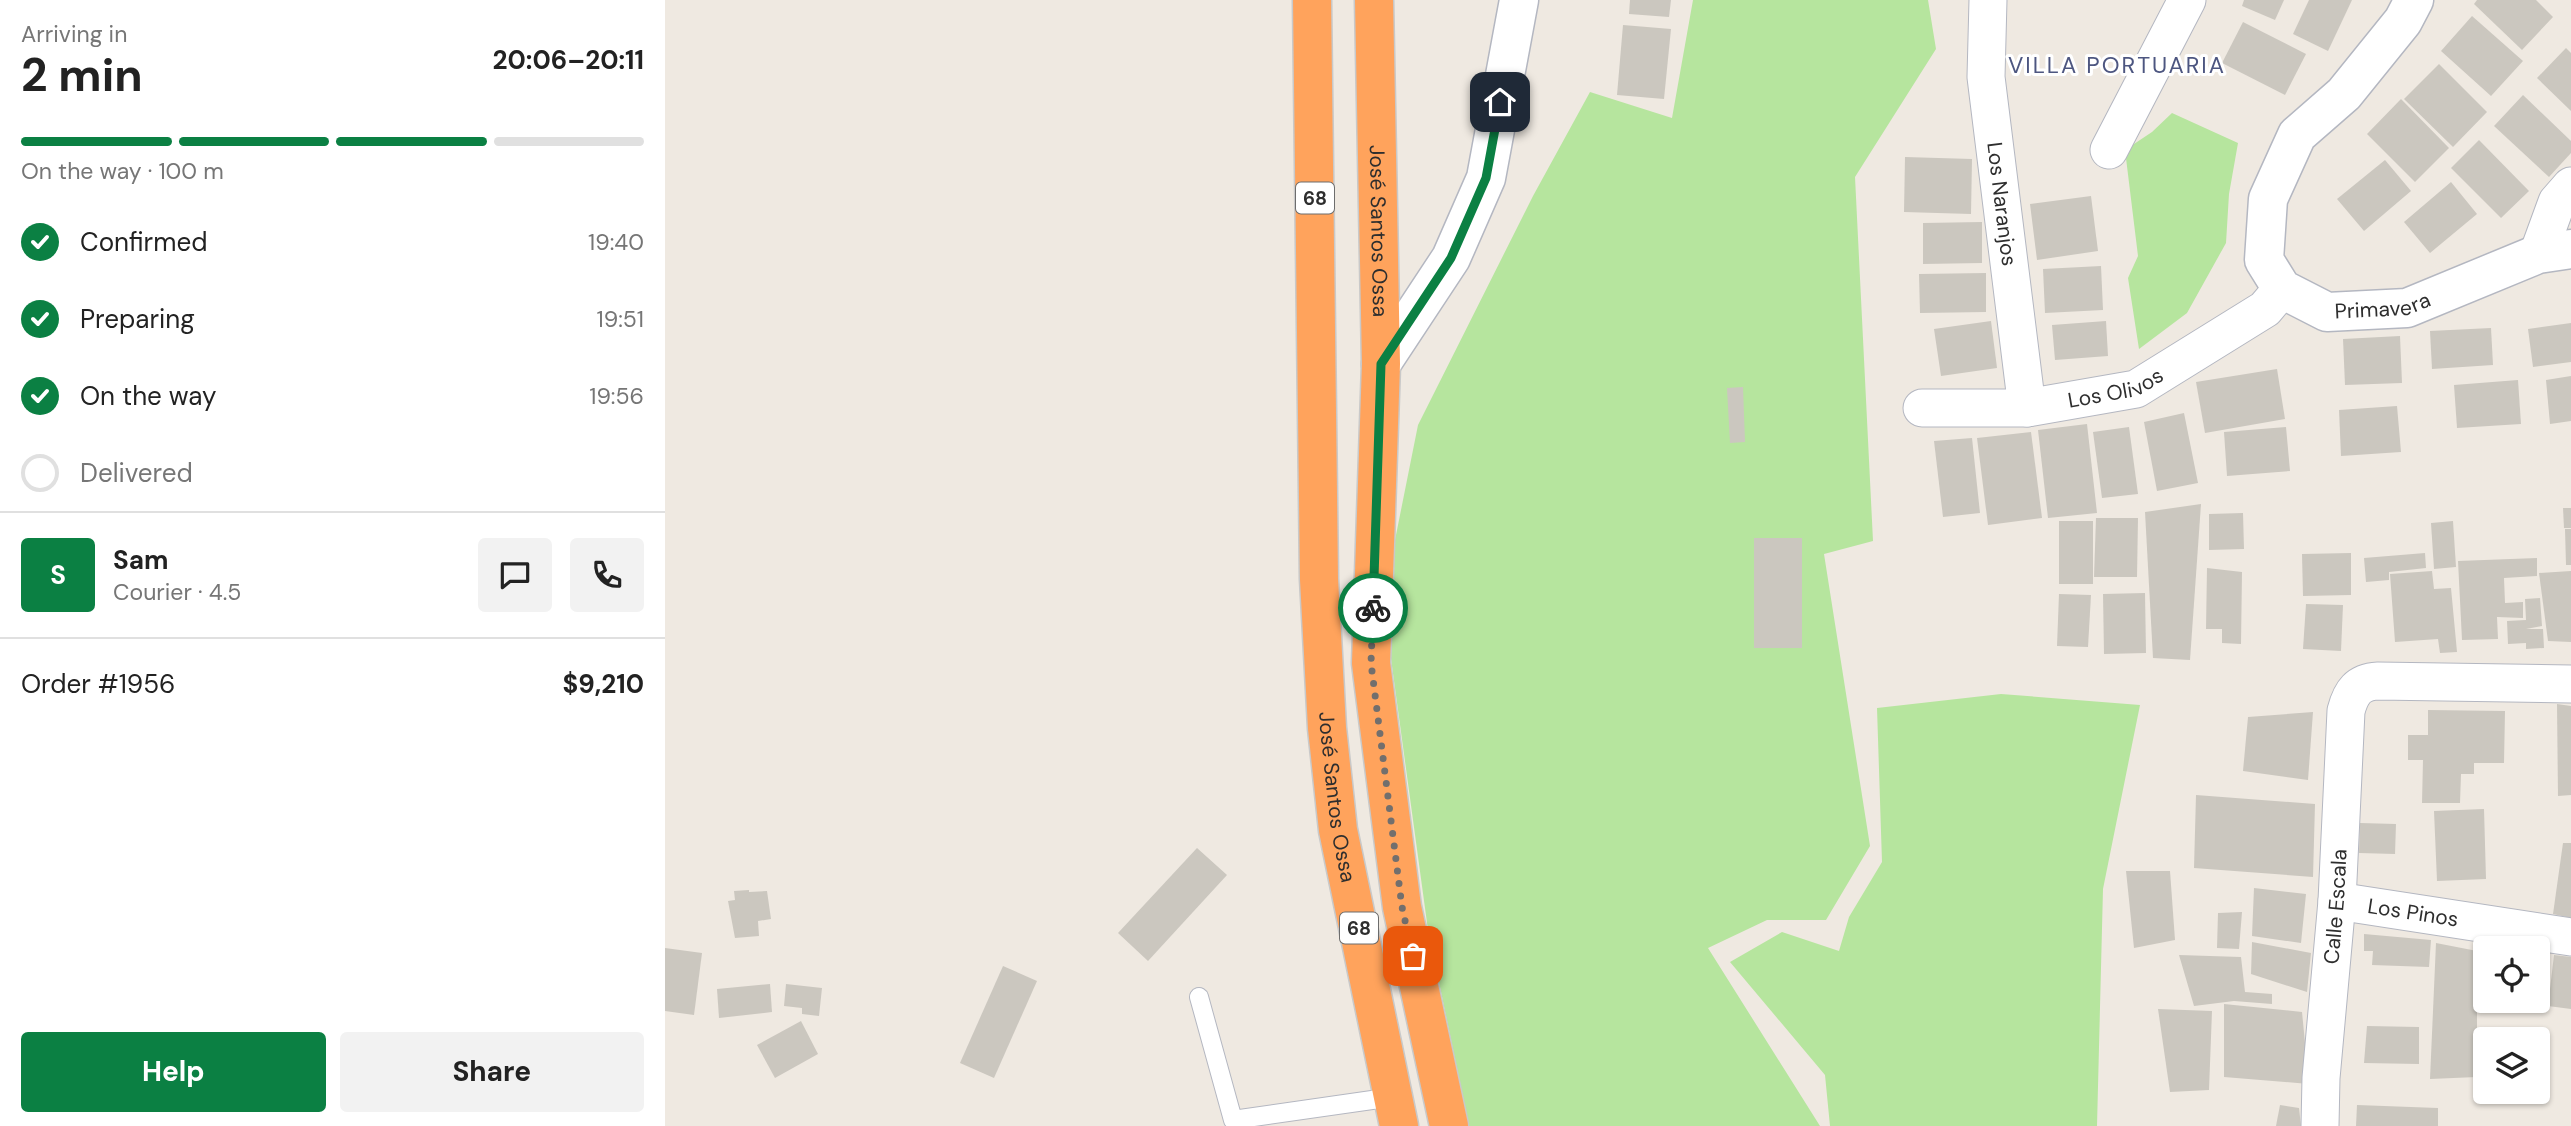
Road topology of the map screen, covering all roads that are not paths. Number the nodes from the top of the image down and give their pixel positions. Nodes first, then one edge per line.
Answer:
1 (1312, 0) edge
2 (1374, 0) edge
3 (1519, 0) edge
4 (1988, 0) edge
5 (2187, 0) edge
6 (2414, 0) edge
7 (2109, 149) dead end
8 (2571, 186) edge
9 (2554, 251) edge
10 (2282, 289) junction
11 (1381, 364) junction
12 (1922, 408) dead end
13 (2027, 408) junction
14 (2571, 684) edge
15 (2337, 901) junction
16 (2571, 937) edge
17 (1199, 997) dead end
18 (1396, 1112) edge
19 (1450, 1126) edge
20 (2321, 1126) edge

1 - 18 highway, José Santos Ossa / 68
2 - 11 highway, José Santos Ossa / 68
3 - 11 street
4 - 13 street, Los Naranjos
5 - 7 street
6 - 10 street
8 - 9 street
9 - 10 street, Primavera
10 - 13 street, Los Olivos
11 - 19 highway, José Santos Ossa / 68
12 - 13 street, Los Olivos
14 - 15 street, Calle Escala
15 - 16 street, Los Pinos
15 - 20 street, Calle Escala
17 - 18 lane

